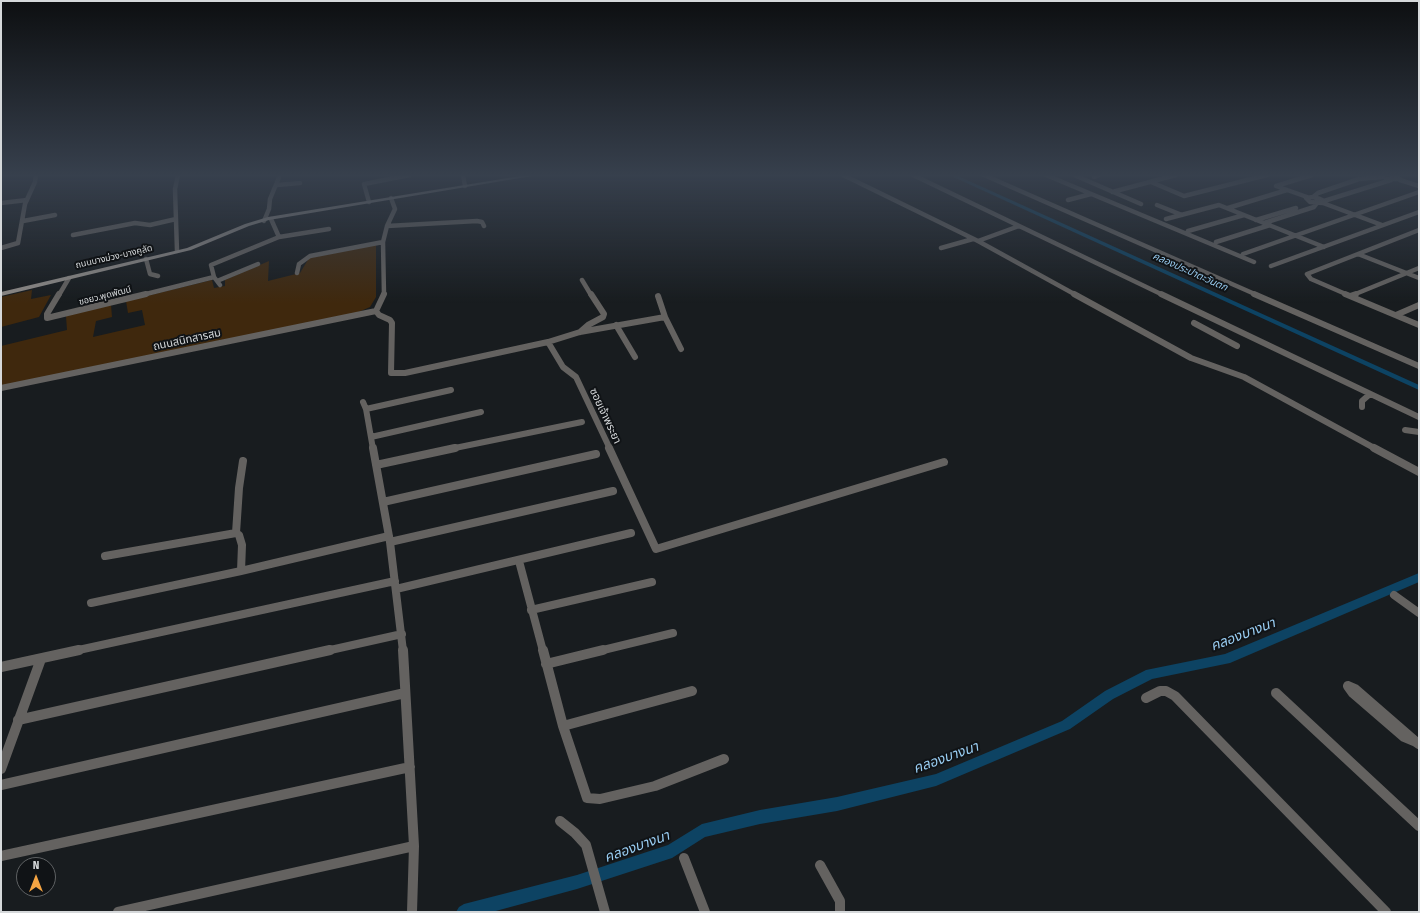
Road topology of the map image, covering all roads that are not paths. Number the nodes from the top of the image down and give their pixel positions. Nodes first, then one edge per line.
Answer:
1 (24, 218) edge
2 (41, 218) edge
3 (265, 218) edge
4 (279, 218) edge
5 (391, 218) edge
6 (930, 218) edge
7 (1002, 218) edge
8 (1081, 218) edge
9 (1148, 218) edge
10 (1172, 218) edge
11 (1235, 218) edge
12 (1250, 218) edge
13 (1264, 218) edge
14 (1281, 218) edge
15 (1347, 218) edge
16 (1361, 218) edge
17 (1403, 218) edge
18 (176, 219) joint
19 (271, 219) junction
20 (1166, 219) dead end
21 (1256, 220) junction
22 (23, 221) junction
23 (264, 221) junction
24 (1264, 223) junction
25 (1270, 225) junction
26 (1382, 225) junction
27 (387, 226) junction
28 (484, 226) dead end
29 (1019, 226) junction
30 (329, 229) dead end
31 (1419, 230) edge
32 (1188, 231) dead end
33 (73, 235) dead end
34 (1296, 236) junction
35 (279, 237) junction
36 (976, 240) junction
37 (383, 242) junction
38 (1216, 242) dead end
39 (1324, 247) junction
40 (1, 248) edge
41 (941, 248) dead end
42 (177, 252) junction
43 (1243, 254) dead end
44 (1358, 254) junction
45 (146, 259) junction
46 (1254, 262) dead end
47 (258, 264) dead end
48 (1271, 266) dead end
49 (1419, 268) edge
50 (297, 273) dead end
51 (1407, 273) junction
52 (158, 276) dead end
53 (68, 278) junction
54 (1419, 278) edge
55 (582, 280) dead end
56 (217, 281) junction
57 (1, 294) edge
58 (658, 296) dead end
59 (1350, 296) junction
60 (1419, 305) edge
61 (376, 311) junction
62 (1396, 315) junction
63 (665, 317) junction
64 (1194, 323) dead end
65 (1224, 324) junction
66 (616, 325) junction
67 (1419, 325) edge
68 (580, 332) junction
69 (1214, 334) junction
70 (548, 342) junction
71 (1236, 346) dead end
72 (681, 349) dead end
73 (635, 357) dead end
74 (1419, 366) edge
75 (1, 388) edge
76 (452, 390) dead end
77 (1370, 394) junction
78 (1362, 406) dead end
79 (481, 412) dead end
80 (1419, 417) edge
81 (582, 422) dead end
82 (1405, 430) dead end
83 (1419, 432) edge
84 (371, 437) junction
85 (596, 454) dead end
86 (243, 461) dead end
87 (944, 462) dead end
88 (376, 465) junction
89 (1419, 472) edge
90 (613, 491) dead end
91 (383, 502) junction
92 (236, 533) junction
93 (631, 533) dead end
94 (389, 539) junction
95 (105, 556) dead end
96 (519, 561) junction
97 (241, 570) junction
98 (652, 582) dead end
99 (395, 585) junction
100 (1394, 594) dead end
101 (91, 603) dead end
102 (531, 610) junction
103 (1419, 613) edge
104 (673, 632) dead end
105 (402, 634) junction
106 (41, 659) junction
107 (546, 664) junction
108 (1, 667) edge
109 (692, 692) dead end
110 (405, 693) junction
111 (1276, 693) dead end
112 (1146, 698) dead end
113 (18, 720) junction
114 (563, 726) junction
115 (1418, 743) edge
116 (724, 759) dead end
117 (410, 767) junction
118 (1, 769) edge
119 (1, 785) edge
120 (560, 821) dead end
121 (1419, 826) edge
122 (414, 846) junction
123 (1, 856) edge
124 (684, 858) dead end
125 (820, 865) dead end
126 (412, 909) edge
127 (118, 912) edge
128 (605, 912) edge
129 (705, 912) edge
130 (840, 912) edge
131 (1386, 912) edge

1 - 22 street
2 - 22 street
3 - 23 street
4 - 19 street, ถนนบางม่วง-บางคูลัด
5 - 27 street
6 - 36 street
7 - 29 street
8 - 74 street
9 - 46 street
10 - 20 street
11 - 32 street
12 - 21 street
13 - 21 street
14 - 24 street
15 - 34 street
16 - 26 street
17 - 26 street
18 - 33 street
18 - 42 street
19 - 23 street, ถนนบางม่วง-บางคูลัด
19 - 35 street
21 - 24 street
22 - 40 street
23 - 42 street, ถนนบางม่วง-บางคูลัด
24 - 25 street
25 - 34 street
25 - 38 street
26 - 39 street
27 - 28 street
27 - 37 street
29 - 36 street
29 - 65 street
30 - 35 street
31 - 44 street
34 - 39 street
34 - 43 street
35 - 56 street
36 - 41 street
36 - 89 street
37 - 50 street
37 - 61 street
39 - 48 street
42 - 45 street, ถนนบางม่วง-บางคูลัด
44 - 51 street
44 - 59 street
45 - 52 street
45 - 53 street, ถนนบางม่วง-บางคูลัด
47 - 56 street
49 - 51 street
51 - 54 street
51 - 59 street
53 - 56 street, ซอยว.พุดพัฒน์
53 - 57 street, ถนนบางม่วง-บางคูลัด
55 - 68 street
58 - 63 street
59 - 62 street
60 - 62 street
61 - 70 street
61 - 75 street, ถนนสนิทสารสม
62 - 67 street
63 - 66 street
63 - 72 street
64 - 69 street
65 - 69 street
65 - 77 street
66 - 68 street
66 - 73 street
68 - 70 street
69 - 71 street
70 - 87 street, ซอยเจ้าพระยา
76 - 84 street
77 - 78 street
77 - 80 street
79 - 84 street
81 - 88 street
82 - 83 street
84 - 88 street
85 - 91 street
86 - 92 street
88 - 91 street
90 - 94 street
91 - 94 street
92 - 95 street
92 - 97 street
93 - 96 street
94 - 97 street
94 - 99 street
96 - 99 street
96 - 102 street
97 - 101 street
98 - 102 street
99 - 105 street
99 - 106 street
100 - 103 street
102 - 107 street
104 - 107 street
105 - 110 street
105 - 113 street
106 - 108 street
106 - 113 street
107 - 114 street
109 - 114 street
110 - 117 street
110 - 119 street
111 - 121 street
112 - 131 street
113 - 118 street
114 - 116 street
115 - 115 street
117 - 122 street
117 - 123 street
120 - 128 street
122 - 126 street
122 - 127 street
124 - 129 street
125 - 130 street

